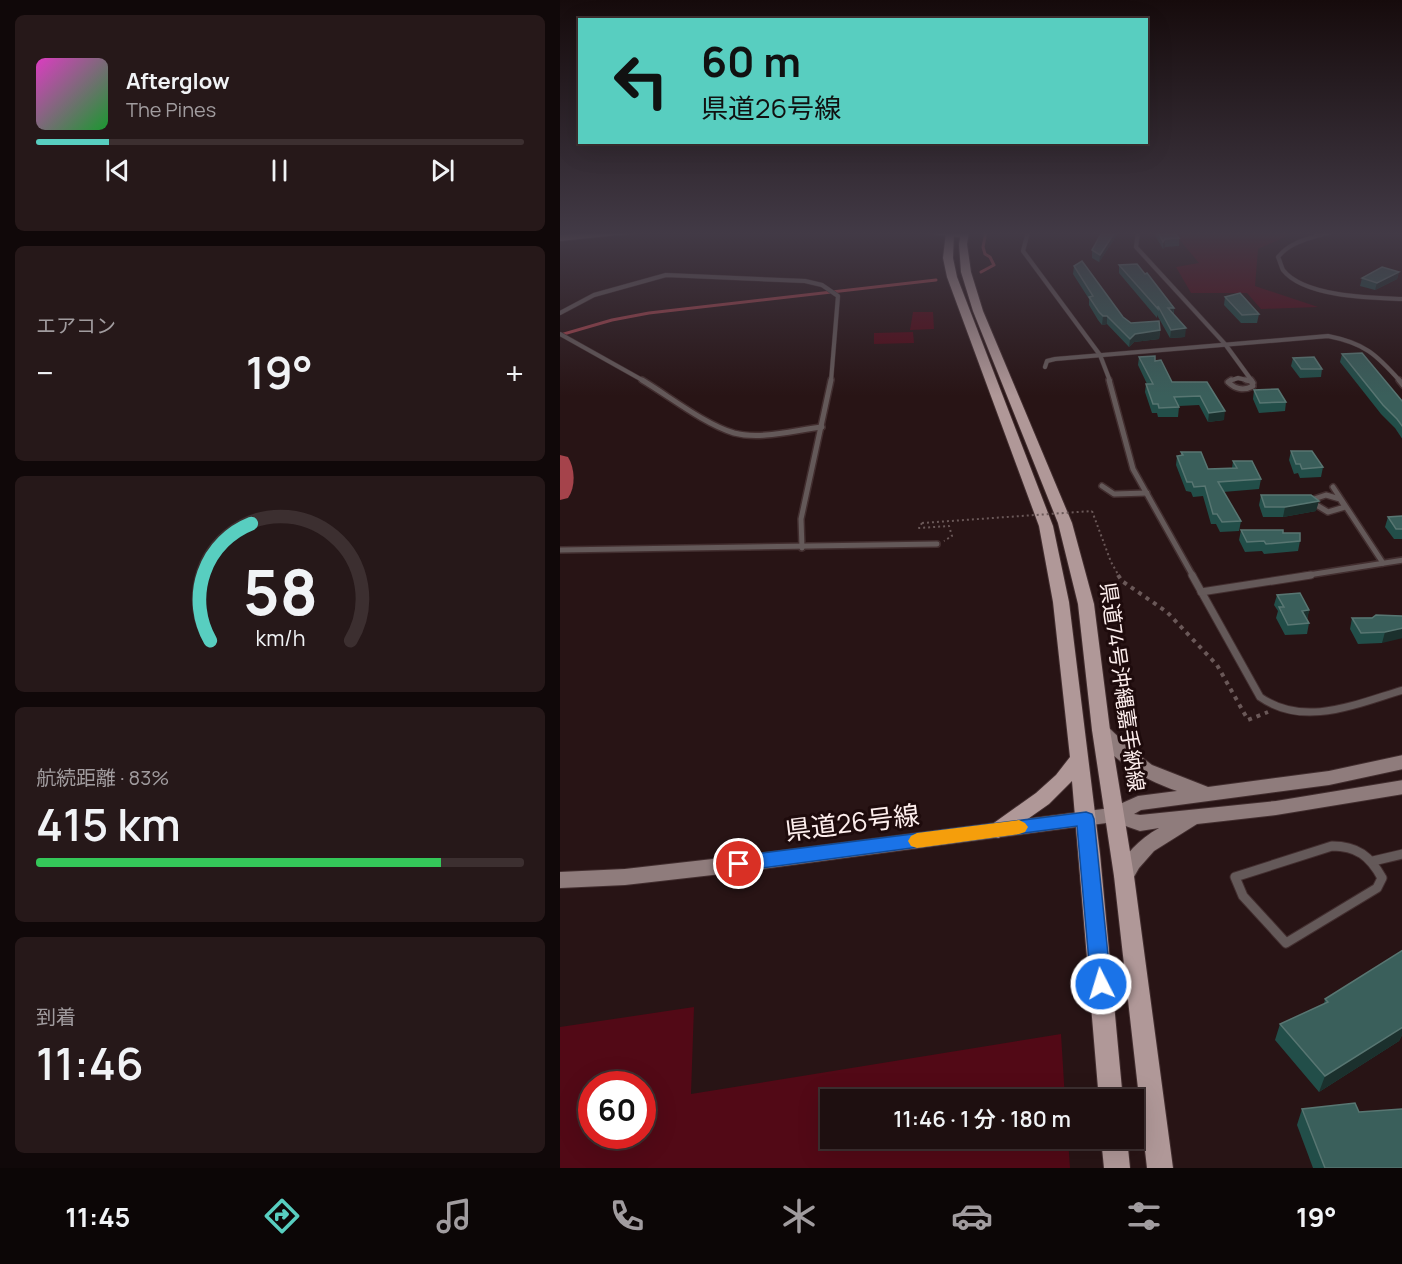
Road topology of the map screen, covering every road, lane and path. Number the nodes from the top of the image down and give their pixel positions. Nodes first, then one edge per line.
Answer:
1 (625, 287) edge
2 (822, 287) edge
3 (956, 287) edge
4 (970, 287) edge
5 (1049, 287) edge
6 (1171, 287) edge
7 (1314, 287) edge
8 (1403, 299) edge
9 (560, 313) edge
10 (560, 334) edge
11 (1225, 344) junction
12 (1100, 355) junction
13 (1045, 368) dead end
14 (1253, 382) junction
15 (1403, 385) edge
16 (822, 428) junction
17 (1102, 486) dead end
18 (1333, 487) dead end
19 (1147, 493) junction
20 (1344, 502) junction
21 (937, 544) joint
22 (803, 548) junction
23 (560, 550) edge
24 (1403, 560) edge
25 (1384, 562) junction
26 (1201, 592) junction
27 (1403, 690) edge
28 (1278, 709) junction
29 (1101, 730) junction
30 (1079, 758) junction
31 (1403, 762) edge
32 (1403, 787) edge
33 (1207, 793) junction
34 (1114, 815) junction
35 (1194, 816) junction
36 (1086, 819) junction
37 (998, 830) junction
38 (1403, 854) edge
39 (1373, 861) junction
40 (1124, 876) junction
41 (560, 880) edge
42 (1110, 1089) edge
43 (1115, 1149) edge
44 (1117, 1168) edge
45 (1160, 1168) edge

1 - 9 lane
2 - 16 lane
3 - 30 main road
4 - 29 main road, 県道74号沖縄嘉手納線
5 - 12 lane
6 - 11 lane
7 - 8 lane
10 - 16 lane
11 - 12 lane
11 - 14 lane
11 - 15 lane
12 - 13 lane
12 - 19 lane
14 - 14 lane
16 - 22 lane
17 - 19 lane
18 - 20 lane
19 - 26 lane
20 - 20 lane
20 - 25 lane
21 - 22 lane
21 - 28 path, bridge
22 - 23 lane
24 - 25 lane
25 - 26 lane
26 - 28 lane
27 - 28 lane
29 - 33 street
29 - 34 main road, 県道74号沖縄嘉手納線
30 - 36 main road
30 - 37 main road
31 - 33 street
32 - 35 street
33 - 34 street
34 - 35 street
34 - 36 street, 県道26号線
34 - 40 main road, 県道74号沖縄嘉手納線
35 - 40 street
36 - 37 street, 県道26号線
36 - 42 main road
37 - 41 street, 県道26号線
38 - 39 lane
39 - 39 lane
40 - 45 main road, 県道74号沖縄嘉手納線
43 - 44 main road

